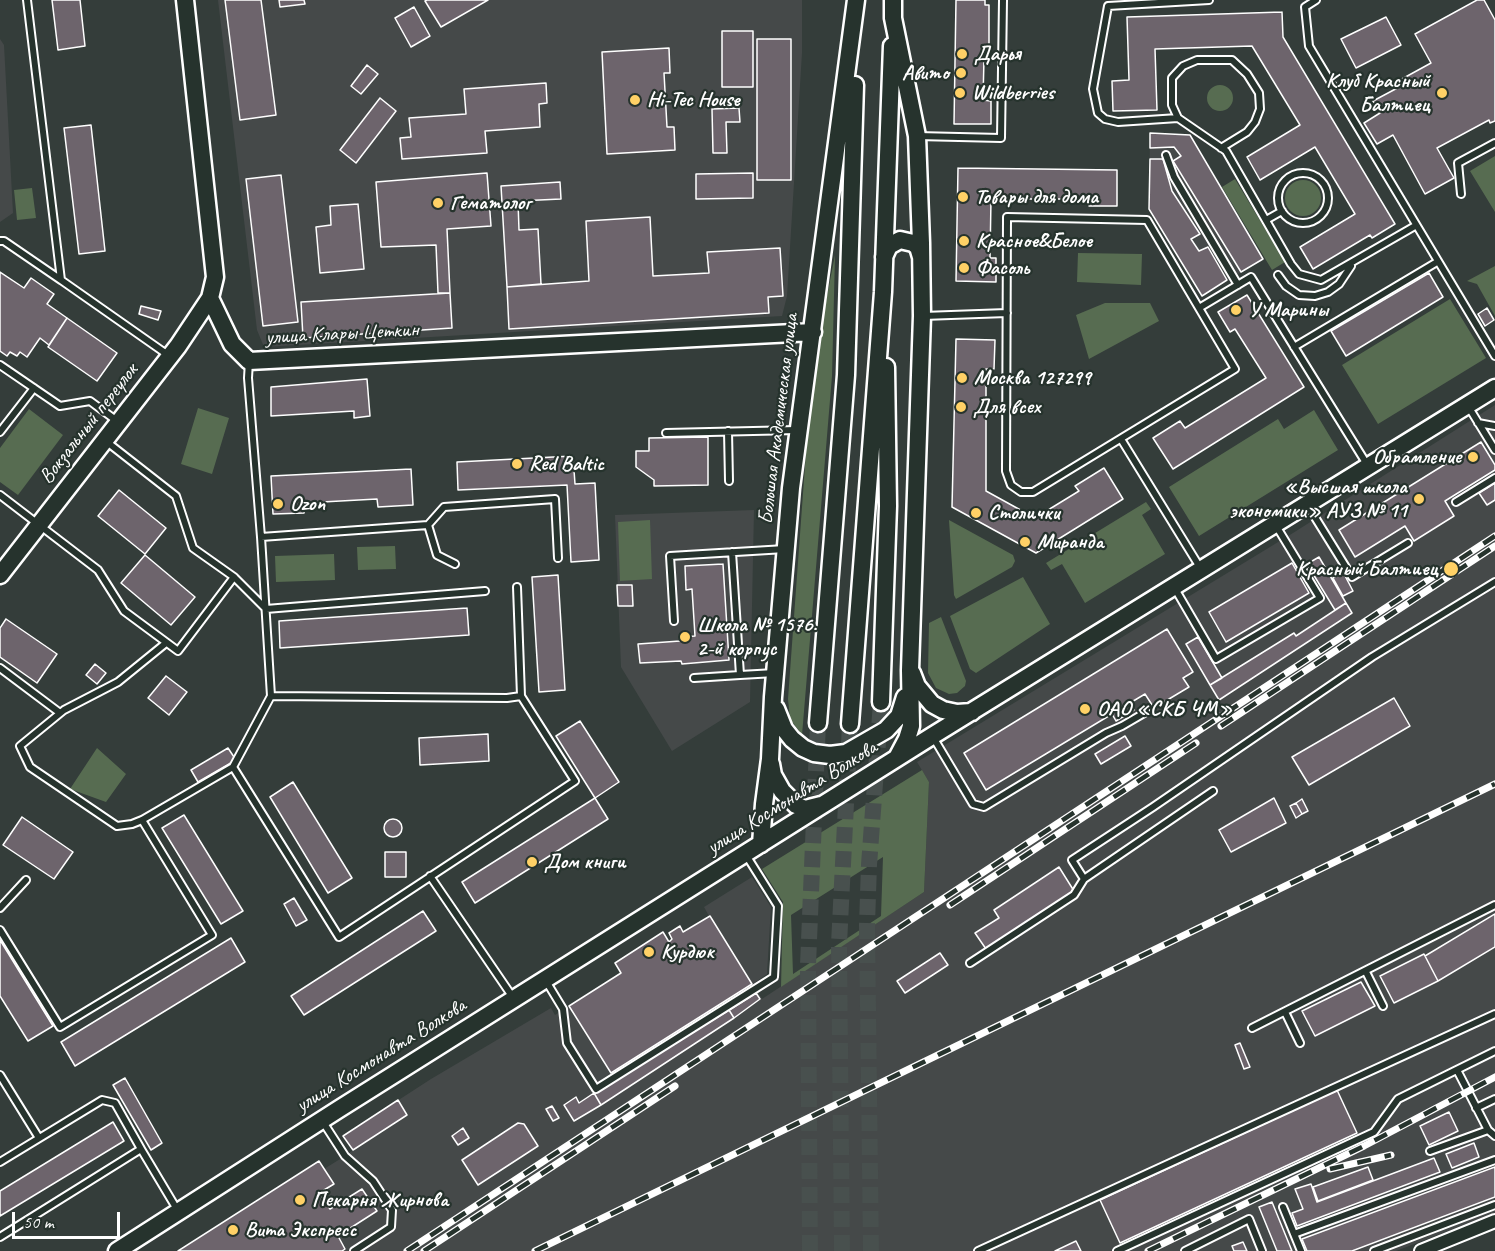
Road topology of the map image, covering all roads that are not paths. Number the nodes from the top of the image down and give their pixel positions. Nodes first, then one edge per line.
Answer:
1 (27, 0) edge
2 (185, 0) edge
3 (857, 0) edge
4 (893, 0) edge
5 (1003, 0) edge
6 (1209, 0) edge
7 (1316, 0) edge
8 (893, 18) junction
9 (1178, 118) junction
10 (917, 136) junction
11 (1495, 143) edge
12 (1221, 148) junction
13 (1166, 155) dead end
14 (1461, 194) dead end
15 (1282, 211) junction
16 (1266, 220) junction
17 (1415, 225) junction
18 (0, 241) edge
19 (884, 258) junction
20 (921, 259) junction
21 (1437, 262) junction
22 (1353, 263) junction
23 (1278, 275) dead end
24 (61, 280) junction
25 (1238, 285) junction
26 (883, 292) junction
27 (210, 298) junction
28 (1199, 308) junction
29 (1006, 314) junction
30 (922, 316) junction
31 (813, 332) junction
32 (1294, 347) junction
33 (1495, 356) edge
34 (170, 357) junction
35 (249, 361) junction
36 (0, 365) edge
37 (34, 388) junction
38 (1495, 388) edge
39 (1468, 405) junction
40 (119, 422) junction
41 (1478, 423) junction
42 (1495, 426) edge
43 (799, 430) junction
44 (0, 432) edge
45 (728, 432) junction
46 (666, 433) dead end
47 (1120, 439) junction
48 (105, 441) junction
49 (1495, 450) edge
50 (1369, 467) junction
51 (1495, 478) edge
52 (729, 481) dead end
53 (0, 495) edge
54 (1456, 502) dead end
55 (1307, 504) junction
56 (1275, 524) junction
57 (40, 525) junction
58 (428, 525) junction
59 (261, 537) junction
60 (1408, 543) dead end
61 (786, 549) junction
62 (732, 552) junction
63 (558, 558) dead end
64 (455, 564) dead end
65 (1201, 570) junction
66 (0, 575) edge
67 (234, 577) junction
68 (1495, 582) edge
69 (517, 587) dead end
70 (1174, 587) junction
71 (485, 591) dead end
72 (266, 609) junction
73 (674, 621) dead end
74 (166, 642) junction
75 (0, 668) edge
76 (910, 669) junction
77 (776, 673) junction
78 (740, 675) junction
79 (694, 678) dead end
80 (271, 696) junction
81 (521, 696) junction
82 (773, 697) junction
83 (881, 702) tunnel mouth
84 (972, 712) junction
85 (1146, 712) dead end
86 (60, 713) junction
87 (818, 723) tunnel mouth
88 (850, 724) tunnel mouth
89 (932, 736) junction
90 (770, 759) junction
91 (896, 759) junction
92 (233, 767) junction
93 (1213, 791) dead end
94 (828, 803) junction
95 (142, 820) junction
96 (761, 844) junction
97 (745, 854) junction
98 (430, 876) junction
99 (1084, 879) junction
100 (26, 880) dead end
101 (1495, 904) edge
102 (0, 908) edge
103 (0, 930) edge
104 (970, 963) dead end
105 (1366, 972) junction
106 (544, 980) junction
107 (514, 999) junction
108 (1383, 1006) dead end
109 (1285, 1012) junction
110 (1495, 1014) edge
111 (1252, 1028) dead end
112 (1300, 1043) dead end
113 (1495, 1051) edge
114 (1457, 1070) junction
115 (0, 1075) edge
116 (1495, 1099) edge
117 (1476, 1107) junction
118 (322, 1120) junction
119 (1488, 1130) junction
120 (1495, 1136) edge
121 (39, 1138) junction
122 (141, 1149) junction
123 (1430, 1151) dead end
124 (1495, 1160) edge
125 (0, 1162) edge
126 (1495, 1205) edge
127 (1283, 1207) dead end
128 (178, 1212) junction
129 (1495, 1221) edge
130 (1294, 1234) junction
131 (0, 1237) edge
132 (117, 1251) edge
133 (354, 1251) edge
134 (978, 1251) edge
135 (1117, 1251) edge
136 (1185, 1251) edge
137 (1262, 1251) edge
138 (1301, 1251) edge
139 (1374, 1251) edge
140 (1421, 1251) edge

1 - 24 lane
2 - 27 main road
3 - 31 main road, Большая Академическая улица
3 - 87 main road
4 - 8 main road
5 - 10 lane
6 - 9 lane
7 - 17 lane
8 - 10 main road
8 - 19 main road
9 - 12 lane
9 - 12 lane
10 - 20 main road
11 - 14 lane
12 - 16 lane
13 - 25 lane
15 - 15 lane
15 - 16 lane
16 - 22 lane
17 - 21 lane
17 - 22 lane
18 - 24 lane
19 - 20 main road
19 - 26 main road
20 - 30 main road
21 - 32 lane
21 - 33 lane
22 - 23 lane
24 - 34 lane
25 - 28 lane
25 - 32 lane
26 - 83 main road
26 - 88 main road
27 - 34 main road, Вокзальный переулок
27 - 35 main road, улица Клары Цеткин
28 - 29 lane
28 - 47 lane
29 - 30 lane
29 - 47 lane
30 - 76 main road
31 - 35 main road, улица Клары Цеткин
31 - 43 main road, Большая Академическая улица
32 - 50 lane
34 - 40 main road, Вокзальный переулок
35 - 59 lane
36 - 37 lane
37 - 40 lane
37 - 44 lane
38 - 39 main road, улица Космонавта Волкова
39 - 41 lane
39 - 50 main road, улица Космонавта Волкова
40 - 48 main road, Вокзальный переулок
41 - 42 lane
41 - 49 lane
43 - 45 lane
43 - 61 main road, Большая Академическая улица
45 - 46 lane
45 - 52 lane
47 - 65 lane
48 - 57 main road, Вокзальный переулок
48 - 67 lane
50 - 55 main road, улица Космонавта Волкова
51 - 54 lane
53 - 57 lane
55 - 56 main road, улица Космонавта Волкова
55 - 60 lane
56 - 65 main road, улица Космонавта Волкова
56 - 70 lane
57 - 66 main road, Вокзальный переулок
57 - 74 lane
58 - 59 lane
58 - 63 lane
58 - 64 lane
59 - 72 lane
61 - 62 lane
61 - 77 main road, Большая Академическая улица
62 - 73 lane
62 - 78 lane
65 - 70 main road, улица Космонавта Волкова
67 - 72 lane
67 - 74 lane
68 - 99 lane
69 - 81 lane
70 - 84 main road, улица Космонавта Волкова
71 - 72 lane
72 - 80 lane
74 - 86 lane
75 - 86 lane
76 - 82 main road
76 - 84 main road
76 - 91 main road
77 - 78 lane
77 - 82 main road, Большая Академическая улица
78 - 79 lane
80 - 81 lane
80 - 92 lane
81 - 98 lane
82 - 90 main road, Большая Академическая улица
84 - 89 main road, улица Космонавта Волкова
85 - 89 lane
86 - 95 lane
89 - 91 main road, улица Космонавта Волкова
90 - 94 main road
90 - 96 main road, Большая Академическая улица
91 - 94 main road, улица Космонавта Волкова
92 - 95 lane
92 - 98 lane
93 - 99 lane
94 - 96 main road, улица Космонавта Волкова
95 - 103 lane
96 - 97 main road, улица Космонавта Волкова
97 - 106 main road, улица Космонавта Волкова
97 - 106 lane
98 - 107 lane
99 - 104 lane
100 - 102 lane
101 - 105 lane
105 - 108 lane
105 - 109 lane
106 - 107 main road, улица Космонавта Волкова
107 - 118 main road, улица Космонавта Волкова
109 - 111 lane
109 - 112 lane
110 - 134 lane
113 - 114 lane
114 - 117 lane
114 - 135 lane
115 - 121 lane
116 - 117 lane
117 - 119 lane
118 - 128 main road, улица Космонавта Волкова
118 - 133 lane
119 - 120 lane
119 - 123 lane
121 - 122 lane
121 - 125 lane
122 - 128 lane
122 - 131 lane
124 - 130 lane
126 - 139 lane
127 - 130 lane
128 - 132 main road, улица Космонавта Волкова
129 - 140 street
130 - 138 lane
136 - 137 lane

